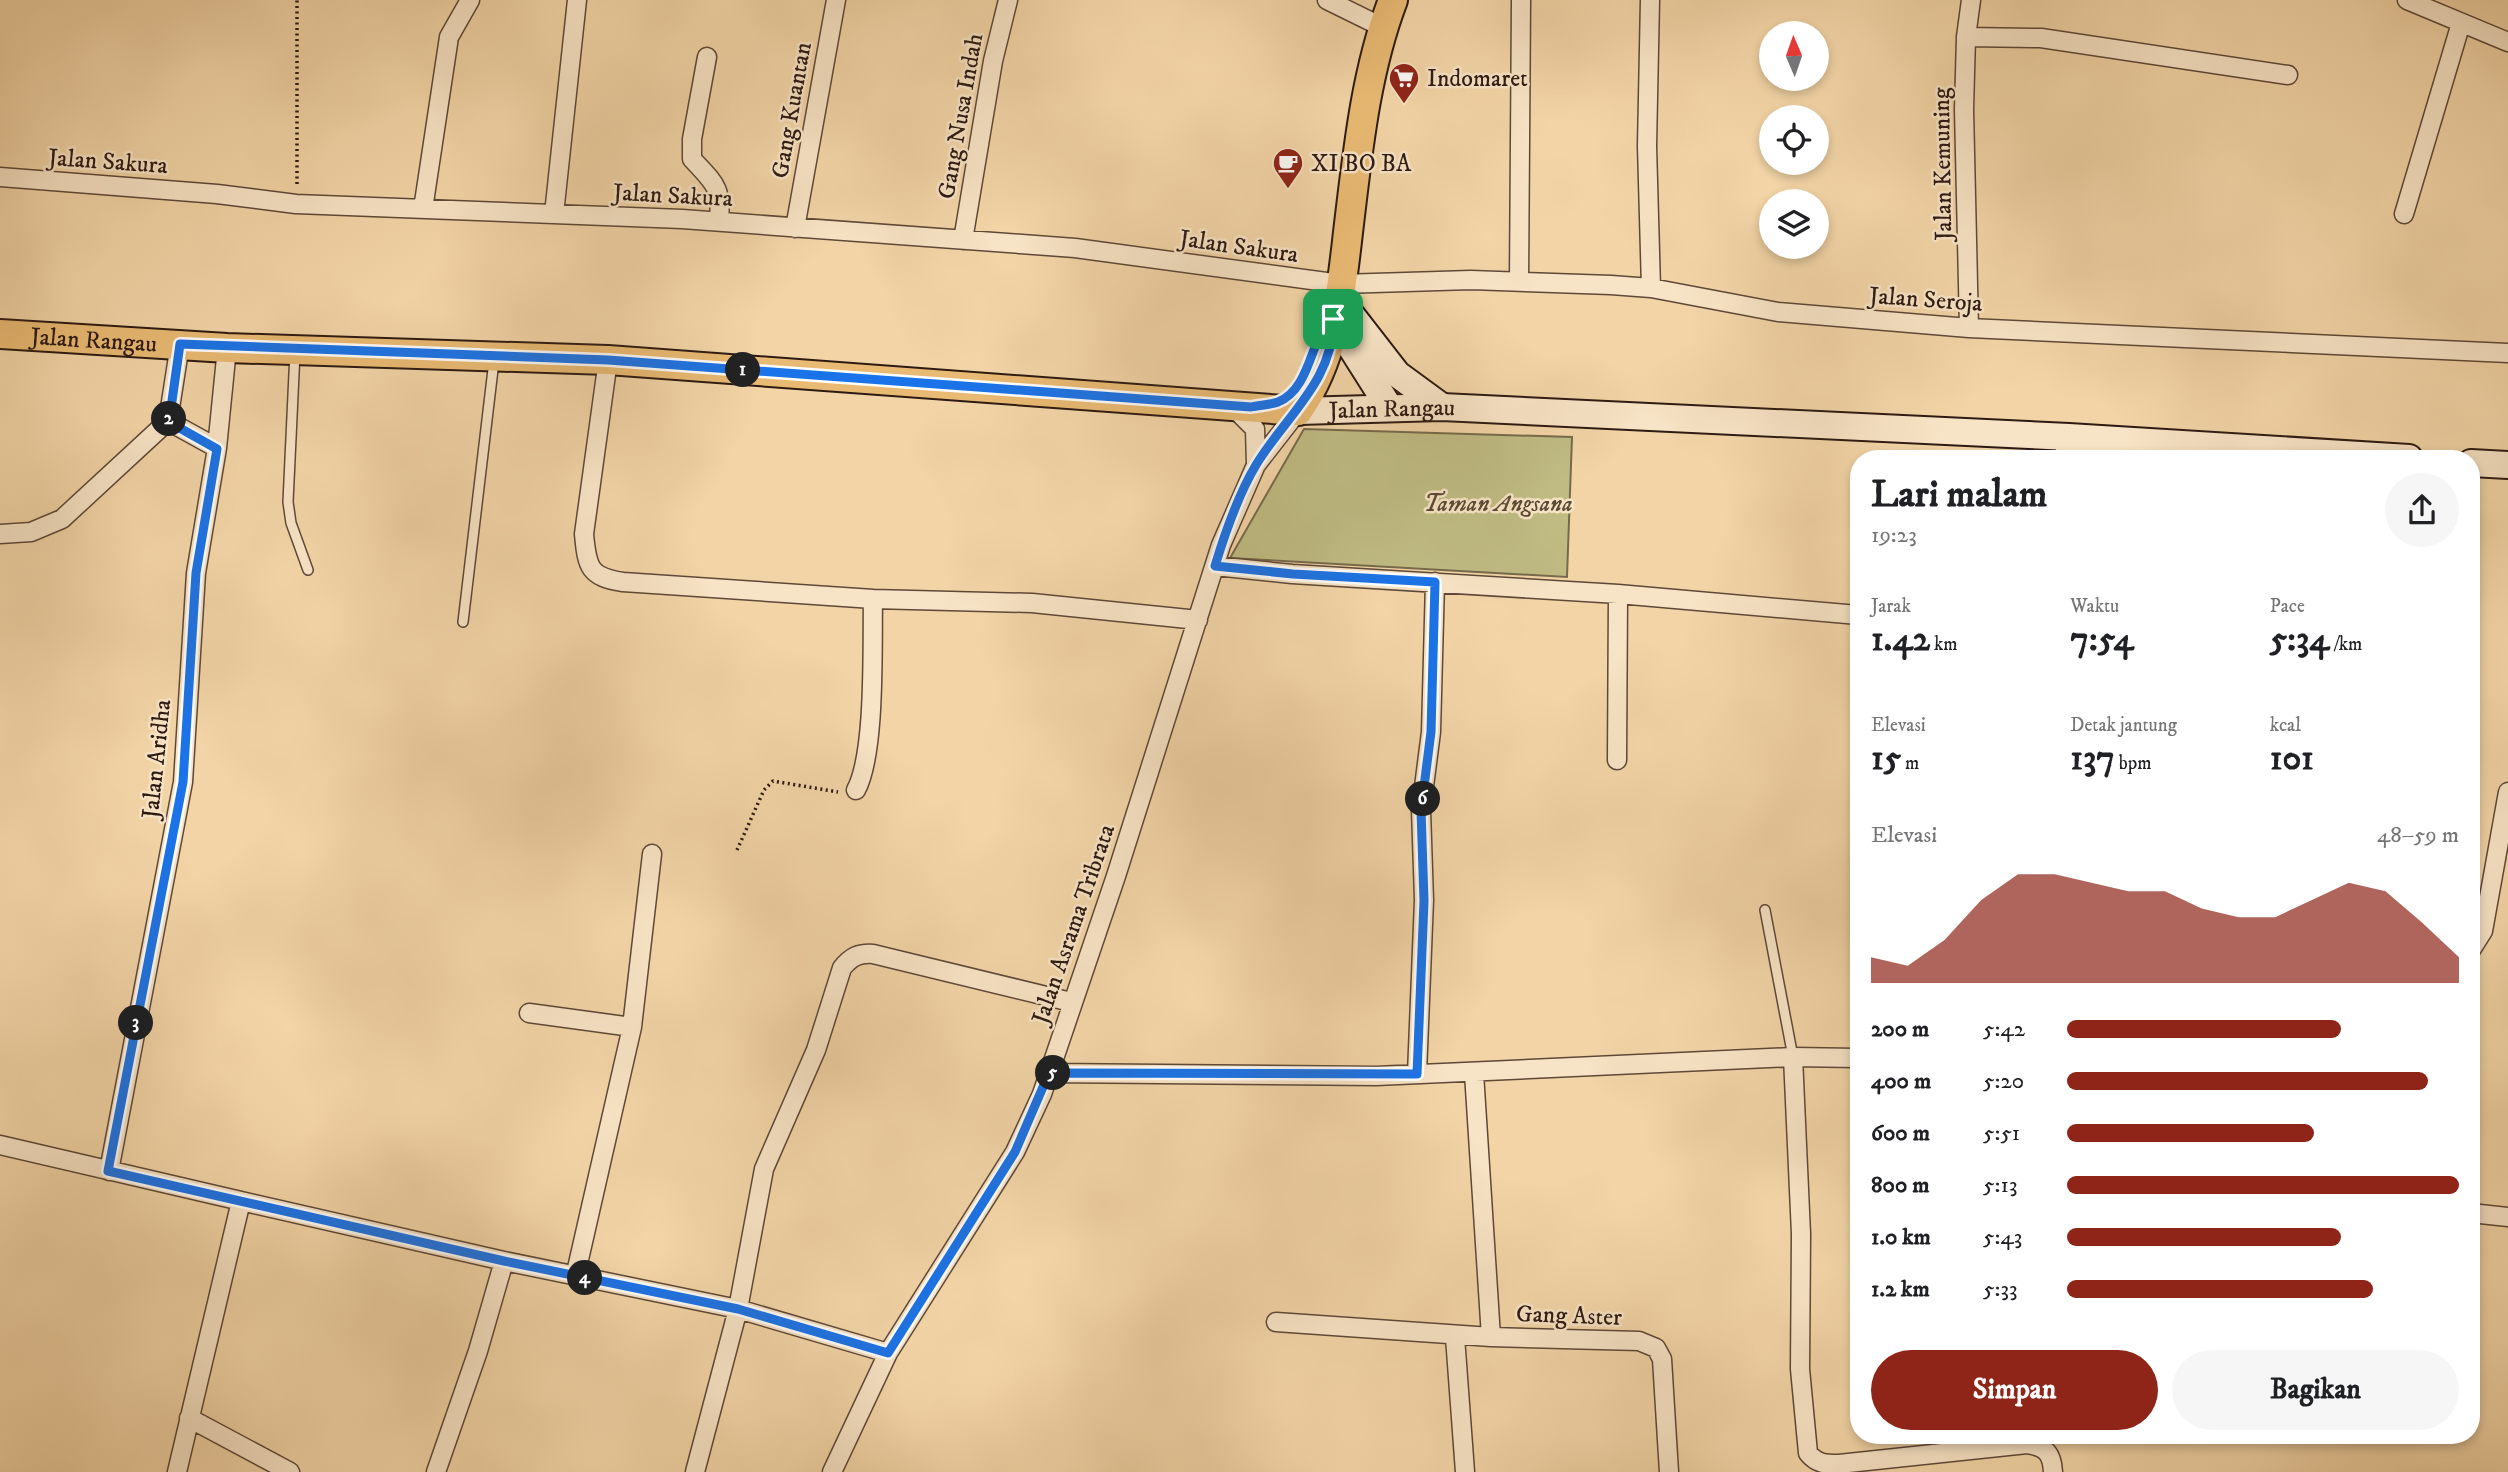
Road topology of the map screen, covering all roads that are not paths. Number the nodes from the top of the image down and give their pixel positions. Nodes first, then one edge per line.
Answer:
1 (470, 0) edge
2 (577, 0) edge
3 (836, 0) edge
4 (1007, 0) edge
5 (1327, 0) edge
6 (1393, 0) edge
7 (1521, 0) edge
8 (1650, 0) edge
9 (1971, 0) edge
10 (2407, 0) edge
11 (2460, 23) junction
12 (1384, 28) junction
13 (1966, 37) junction
14 (2508, 42) edge
15 (707, 57) dead end
16 (2288, 75) dead end
17 (0, 177) edge
18 (423, 209) junction
19 (554, 214) junction
20 (2404, 214) dead end
21 (719, 222) junction
22 (795, 228) junction
23 (963, 240) junction
24 (1519, 282) junction
25 (1651, 288) junction
26 (1338, 300) junction
27 (1969, 328) junction
28 (0, 334) edge
29 (180, 344) junction
30 (227, 348) junction
31 (295, 350) junction
32 (2508, 354) edge
33 (495, 356) junction
34 (608, 360) junction
35 (1267, 407) junction
36 (1390, 407) junction
37 (1442, 407) junction
38 (169, 422) junction
39 (1257, 439) junction
40 (2066, 448) edge
41 (217, 449) junction
42 (2129, 450) edge
43 (2480, 463) edge
44 (1256, 465) junction
45 (2508, 465) edge
46 (0, 534) edge
47 (1215, 566) junction
48 (308, 570) dead end
49 (1435, 582) junction
50 (1618, 594) junction
51 (873, 599) junction
52 (1850, 614) edge
53 (1198, 620) junction
54 (463, 622) dead end
55 (1617, 760) dead end
56 (856, 790) road end
57 (2508, 792) edge
58 (652, 853) dead end
59 (1765, 911) dead end
60 (2480, 936) edge
61 (1071, 1002) junction
62 (529, 1013) dead end
63 (632, 1027) junction
64 (1793, 1057) junction
65 (1850, 1058) edge
66 (1049, 1073) junction
67 (1474, 1073) junction
68 (1417, 1074) junction
69 (0, 1145) edge
70 (108, 1171) junction
71 (241, 1201) junction
72 (2480, 1214) edge
73 (2508, 1217) edge
74 (504, 1261) junction
75 (575, 1277) junction
76 (738, 1309) junction
77 (1276, 1322) dead end
78 (1455, 1337) junction
79 (1491, 1337) junction
80 (888, 1353) junction
81 (189, 1418) junction
82 (177, 1472) edge
83 (290, 1472) edge
84 (436, 1472) edge
85 (695, 1472) edge
86 (832, 1472) edge
87 (1465, 1472) edge
88 (1669, 1472) edge
89 (2053, 1472) edge

1 - 18 street
2 - 19 street
3 - 22 street, Gang Kuantan
4 - 23 street, Gang Nusa Indah
5 - 12 street
6 - 12 main road
7 - 24 street
8 - 25 street
9 - 13 street, Jalan Kemuning
10 - 11 street
11 - 14 street
11 - 20 street
12 - 26 main road
13 - 16 street
13 - 27 street, Jalan Kemuning
15 - 21 street
17 - 18 street, Jalan Sakura
18 - 19 street, Jalan Sakura
19 - 21 street, Jalan Sakura
21 - 22 street, Jalan Sakura
22 - 23 street, Jalan Sakura
23 - 26 street, Jalan Sakura
24 - 25 street, Jalan Seroja
24 - 26 street, Jalan Seroja
25 - 27 street, Jalan Seroja
26 - 35 main road
26 - 36 street
26 - 37 street
27 - 32 street, Jalan Seroja
28 - 29 main road, Jalan Rangau
29 - 30 main road, Jalan Rangau
29 - 38 street
30 - 31 main road, Jalan Rangau
30 - 41 street, Jalan Aridha
31 - 33 main road, Jalan Rangau
31 - 48 lane
33 - 34 main road, Jalan Rangau
33 - 54 lane
34 - 35 main road, Jalan Rangau
34 - 51 street
35 - 36 street, Jalan Rangau
35 - 39 street
35 - 39 street
35 - 44 street, Jalan Asrama Tribrata
36 - 37 street, Jalan Rangau
37 - 40 street, Jalan Rangau
38 - 41 street
38 - 46 street
39 - 44 street
40 - 42 street, Jalan Rangau
41 - 70 street, Jalan Aridha
43 - 45 street
44 - 47 street, Jalan Asrama Tribrata
47 - 49 street
47 - 53 street, Jalan Asrama Tribrata
49 - 50 street
49 - 68 street
50 - 52 street
50 - 55 street
51 - 53 street
51 - 56 street
53 - 61 street, Jalan Asrama Tribrata
57 - 60 street
58 - 63 street
59 - 64 lane
61 - 66 street, Jalan Asrama Tribrata
61 - 76 street
62 - 63 street
63 - 75 street
64 - 65 street
64 - 67 street
64 - 89 street
66 - 68 street
66 - 80 street, Jalan Asrama Tribrata
67 - 68 street
67 - 79 street, Gang Aster
69 - 70 street
70 - 71 street
71 - 74 street
71 - 81 street
72 - 73 street
74 - 75 street
74 - 84 street
75 - 76 street
76 - 80 street
76 - 85 street
77 - 78 street
78 - 79 street
78 - 87 street
79 - 88 street, Gang Aster
80 - 86 street, Jalan Asrama Tribrata
81 - 82 street
81 - 83 street

